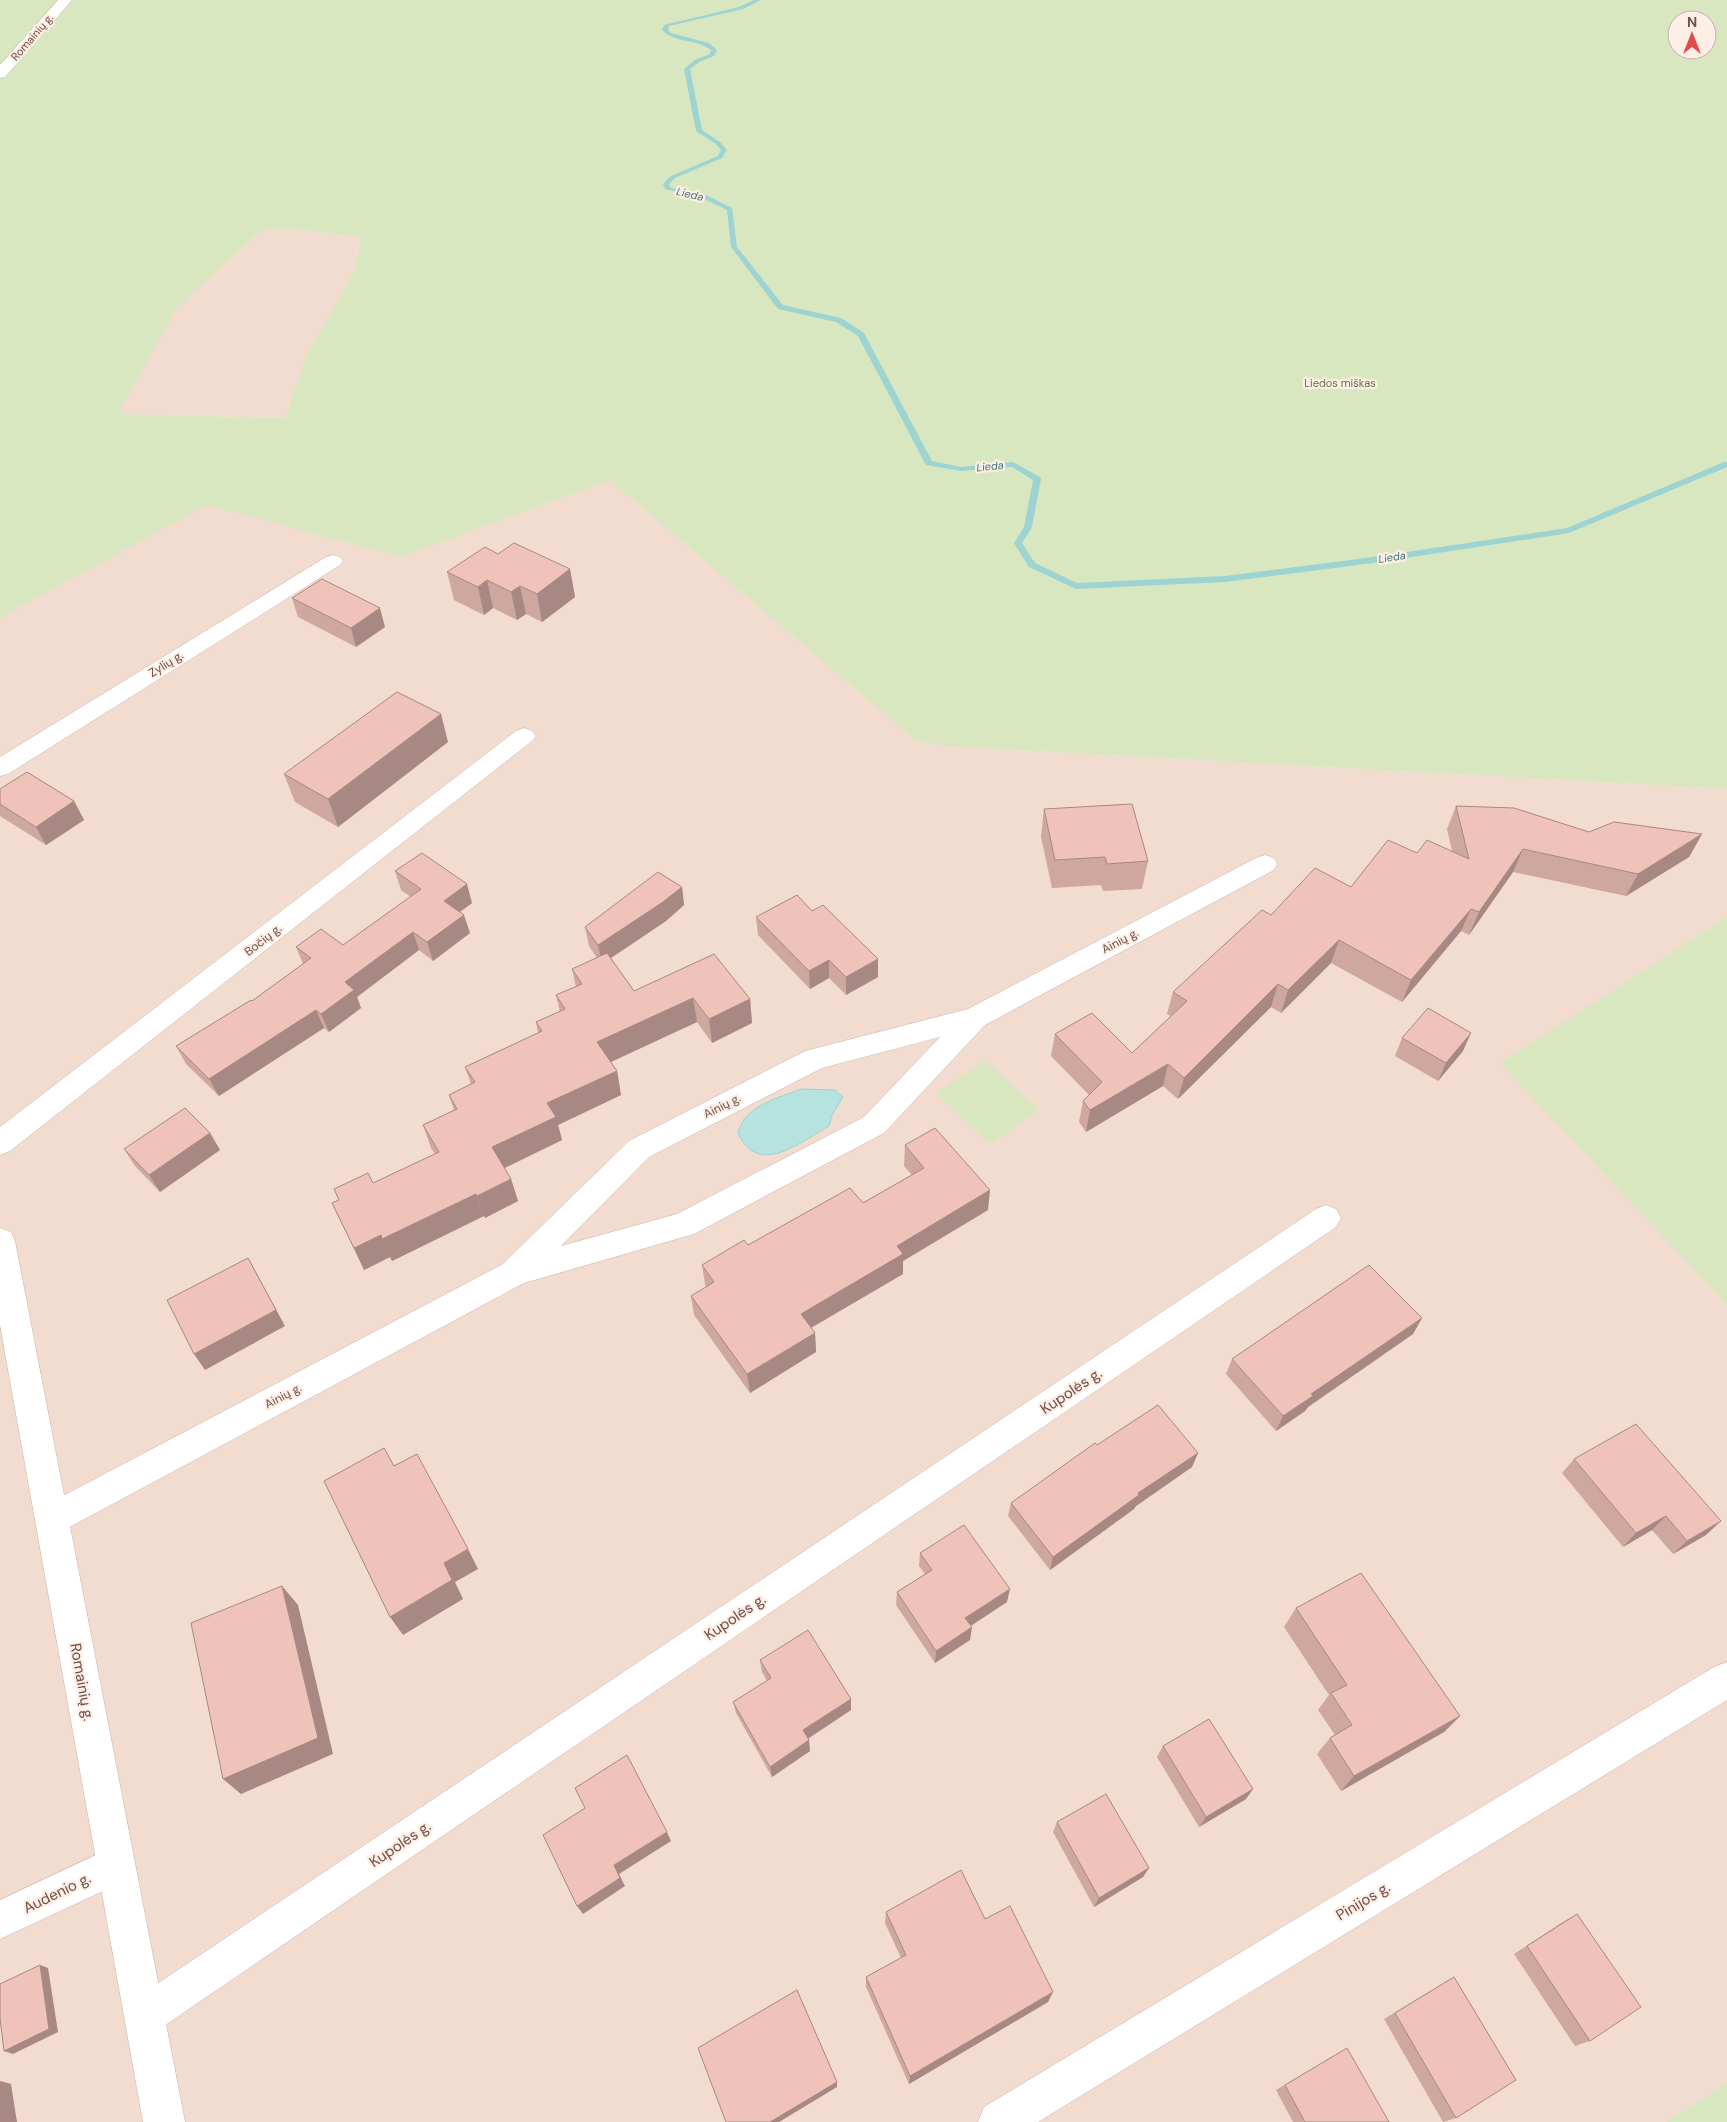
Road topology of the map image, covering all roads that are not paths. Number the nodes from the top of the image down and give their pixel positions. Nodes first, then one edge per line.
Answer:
1 (65, 0) edge
2 (0, 74) edge
3 (333, 561) dead end
4 (524, 736) dead end
5 (0, 768) edge
6 (1264, 864) dead end
7 (975, 1018) junction
8 (0, 1143) edge
9 (1326, 1218) dead end
10 (0, 1241) edge
11 (514, 1273) junction
12 (52, 1519) junction
13 (1727, 1680) edge
14 (115, 1865) junction
15 (0, 1920) edge
16 (144, 2016) junction
17 (164, 2122) edge
18 (999, 2122) edge

1 - 2 street, Romainių g.
3 - 5 street, Zylių g.
4 - 8 street, Bočių g.
6 - 7 street, Ainių g.
7 - 11 street, Ainių g.
7 - 11 street, Ainių g.
9 - 16 street, Kupolės g.
10 - 12 street, Romainių g.
11 - 12 street, Ainių g.
12 - 14 street, Romainių g.
13 - 18 street, Pinijos g.
14 - 15 street, Audenio g.
14 - 16 street, Romainių g.
16 - 17 street, Romainių g.

